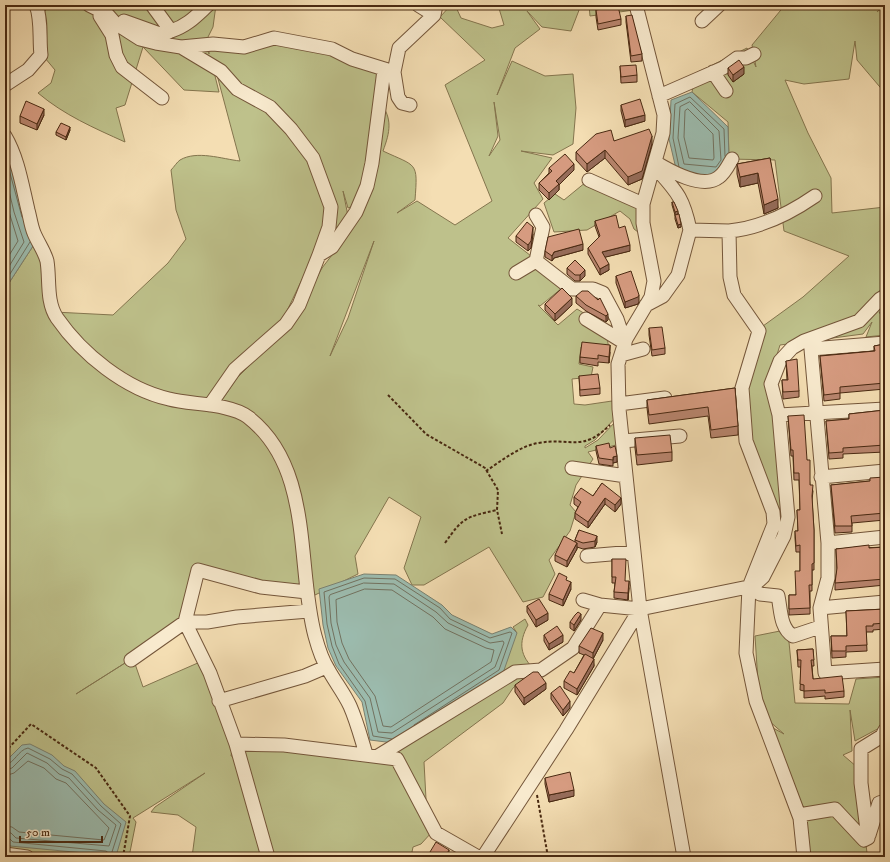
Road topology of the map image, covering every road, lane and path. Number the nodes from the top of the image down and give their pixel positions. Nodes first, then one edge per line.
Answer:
1 (36, 5) edge
2 (152, 5) edge
3 (208, 5) edge
4 (418, 5) edge
5 (636, 5) edge
6 (719, 5) edge
7 (97, 9) edge
8 (435, 10) edge
9 (702, 21) dead end
10 (171, 31) junction
11 (181, 47) junction
12 (754, 54) dead end
13 (389, 71) junction
14 (713, 72) junction
15 (5, 85) edge
16 (726, 91) dead end
17 (660, 96) junction
18 (162, 98) dead end
19 (410, 105) dead end
20 (5, 136) edge
21 (732, 159) dead end
22 (654, 164) junction
23 (588, 180) dead end
24 (815, 196) dead end
25 (642, 204) junction
26 (536, 215) dead end
27 (690, 230) junction
28 (729, 231) junction
29 (319, 255) junction
30 (536, 261) junction
31 (516, 273) dead end
32 (885, 296) edge
33 (646, 305) junction
34 (586, 319) dead end
35 (885, 343) edge
36 (623, 349) junction
37 (643, 349) dead end
38 (742, 388) junction
39 (727, 390) edge
40 (388, 395) dead end
41 (681, 396) edge
42 (210, 405) junction
43 (885, 408) edge
44 (620, 409) junction
45 (816, 414) junction
46 (779, 415) junction
47 (680, 436) dead end
48 (623, 441) junction
49 (572, 468) dead end
50 (486, 471) junction
51 (885, 471) edge
52 (626, 476) junction
53 (821, 477) junction
54 (497, 510) junction
55 (502, 534) dead end
56 (885, 538) edge
57 (445, 543) dead end
58 (828, 543) junction
59 (634, 552) junction
60 (587, 556) dead end
61 (749, 586) junction
62 (307, 592) junction
63 (583, 600) dead end
64 (885, 602) edge
65 (600, 605) junction
66 (820, 608) junction
67 (640, 609) junction
68 (309, 611) junction
69 (185, 622) junction
70 (820, 627) junction
71 (131, 660) dead end
72 (326, 667) junction
73 (885, 669) edge
74 (219, 701) junction
75 (885, 730) edge
76 (236, 744) junction
77 (5, 752) edge
78 (372, 755) junction
79 (534, 778) junction
80 (885, 801) edge
81 (799, 815) junction
82 (868, 838) junction
83 (5, 854) edge
84 (27, 857) edge
85 (123, 857) edge
86 (268, 857) edge
87 (478, 857) edge
88 (483, 857) edge
89 (548, 857) edge
90 (684, 857) edge
91 (804, 857) edge

1 - 15 street
2 - 10 street
3 - 10 street
4 - 8 street
5 - 17 street
6 - 9 street
7 - 10 street
7 - 11 street
7 - 18 street
8 - 13 street
11 - 13 street
11 - 29 street
12 - 14 street
13 - 19 street
13 - 29 street
14 - 16 street
14 - 17 street
17 - 22 street
20 - 42 street
21 - 22 street
22 - 25 street
22 - 27 street
23 - 25 street
24 - 28 street
25 - 33 street
26 - 30 street
27 - 28 street
27 - 33 street
28 - 38 street
29 - 42 street
30 - 31 street
30 - 36 street
32 - 46 street
33 - 36 street
34 - 36 street
35 - 45 street
36 - 37 street
36 - 44 street
38 - 39 street
38 - 61 street
40 - 50 path
41 - 44 street
42 - 62 street
43 - 45 street
44 - 48 street
44 - 50 path
45 - 46 street
45 - 53 street
46 - 61 street
47 - 48 street
48 - 52 street
49 - 52 street
50 - 54 path
51 - 53 street
52 - 59 street
53 - 58 street
54 - 55 path
54 - 57 path
56 - 58 street
58 - 66 street
59 - 60 street
59 - 67 street
61 - 67 street
61 - 70 street
61 - 81 street
62 - 68 street
62 - 69 street
63 - 65 street
64 - 66 street
65 - 67 street
65 - 78 street
66 - 70 street
67 - 79 street
67 - 90 street
68 - 69 street
68 - 72 street
69 - 71 street
69 - 74 street
70 - 73 street
72 - 74 street
72 - 78 street
74 - 76 street
75 - 82 street
76 - 78 street
76 - 86 street
77 - 85 path
78 - 87 street
79 - 88 street
79 - 89 path
80 - 82 street
81 - 82 street
81 - 91 street
83 - 84 street

